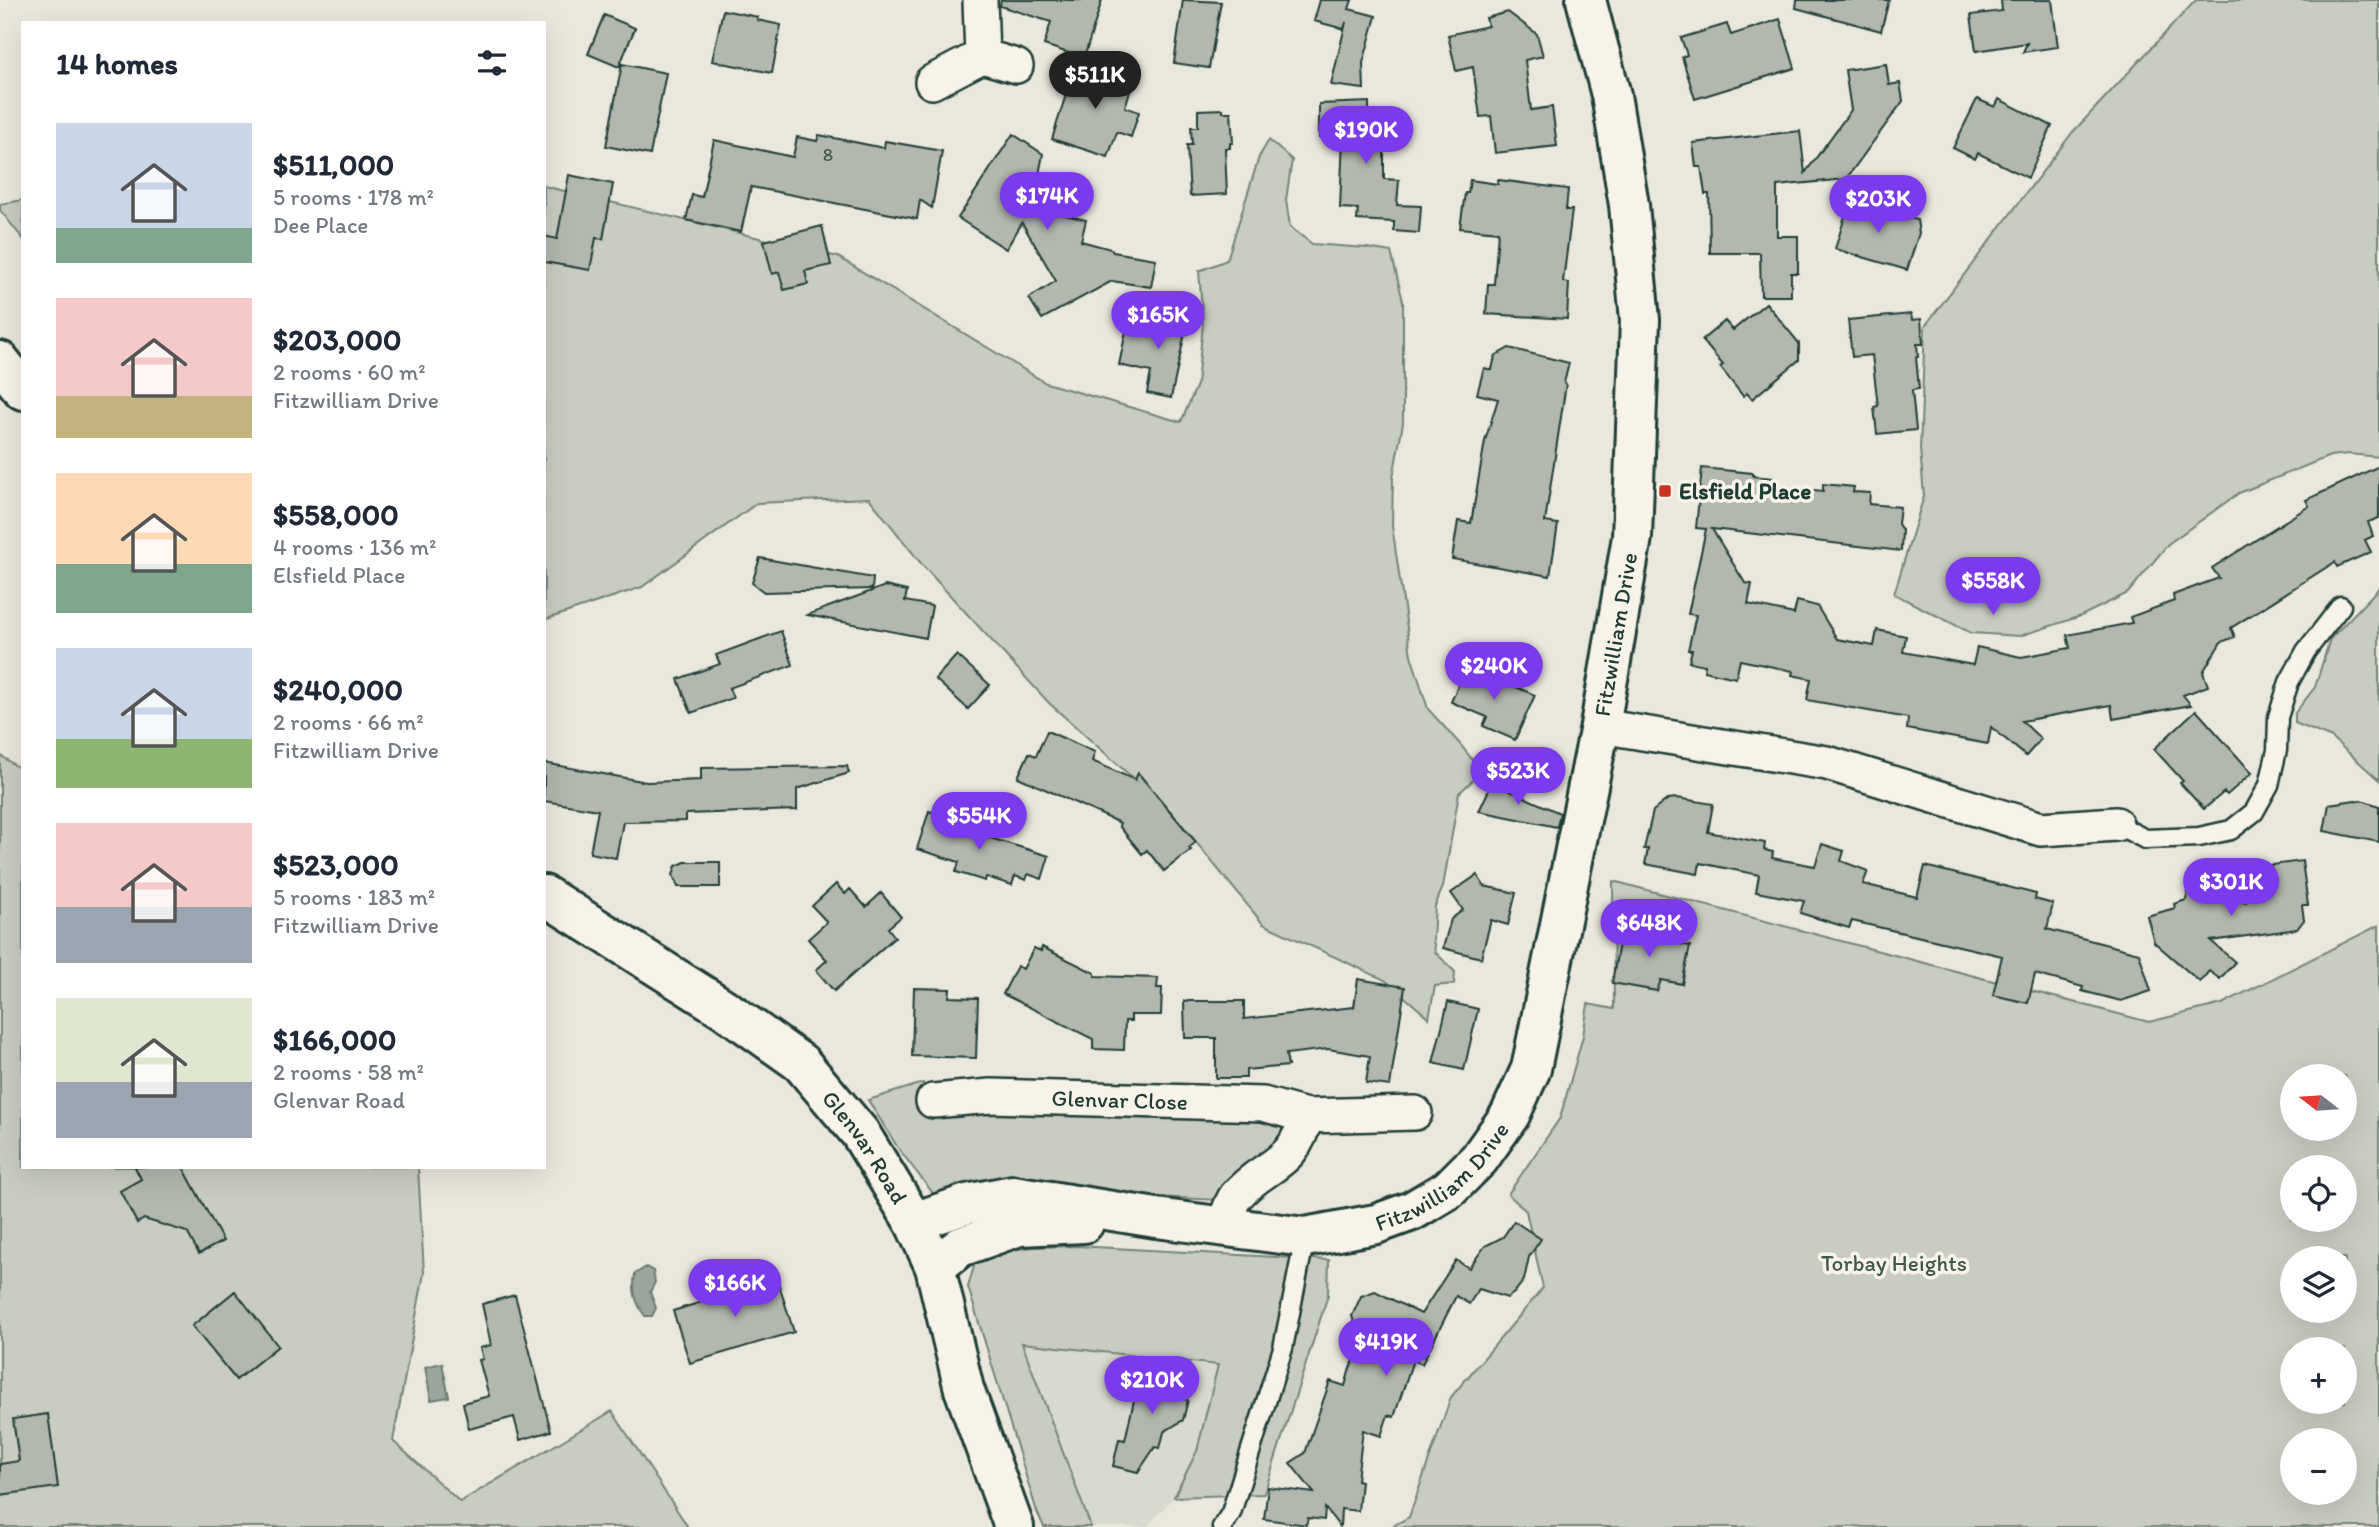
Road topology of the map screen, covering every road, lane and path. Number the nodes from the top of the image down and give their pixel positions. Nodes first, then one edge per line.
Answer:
1 (980, 0) edge
2 (1586, 0) edge
3 (982, 56) junction
4 (1016, 66) dead end
5 (932, 82) dead end
6 (0, 361) edge
7 (21, 387) edge
8 (2341, 606) dead end
9 (1600, 726) junction
10 (2116, 824) joint
11 (546, 896) edge
12 (933, 1101) dead end
13 (1415, 1113) dead end
14 (1306, 1116) junction
15 (1156, 1218) junction
16 (914, 1222) junction
17 (1223, 1227) junction
18 (1305, 1237) junction
19 (935, 1267) junction
20 (1014, 1527) edge
21 (1222, 1527) edge

1 - 3 street
2 - 9 street, Fitzwilliam Drive
3 - 4 street
3 - 5 street
6 - 7 street
8 - 10 lane
9 - 10 street
9 - 18 street, Fitzwilliam Drive
11 - 16 street, Glenvar Road
12 - 14 street, Glenvar Close
13 - 14 street, Glenvar Close
14 - 17 street
15 - 16 street, Fitzwilliam Drive
15 - 17 street, Fitzwilliam Drive
15 - 19 street, Fitzwilliam Drive
16 - 19 street, Glenvar Road
17 - 18 street, Fitzwilliam Drive
18 - 21 lane
19 - 20 street, Glenvar Road

